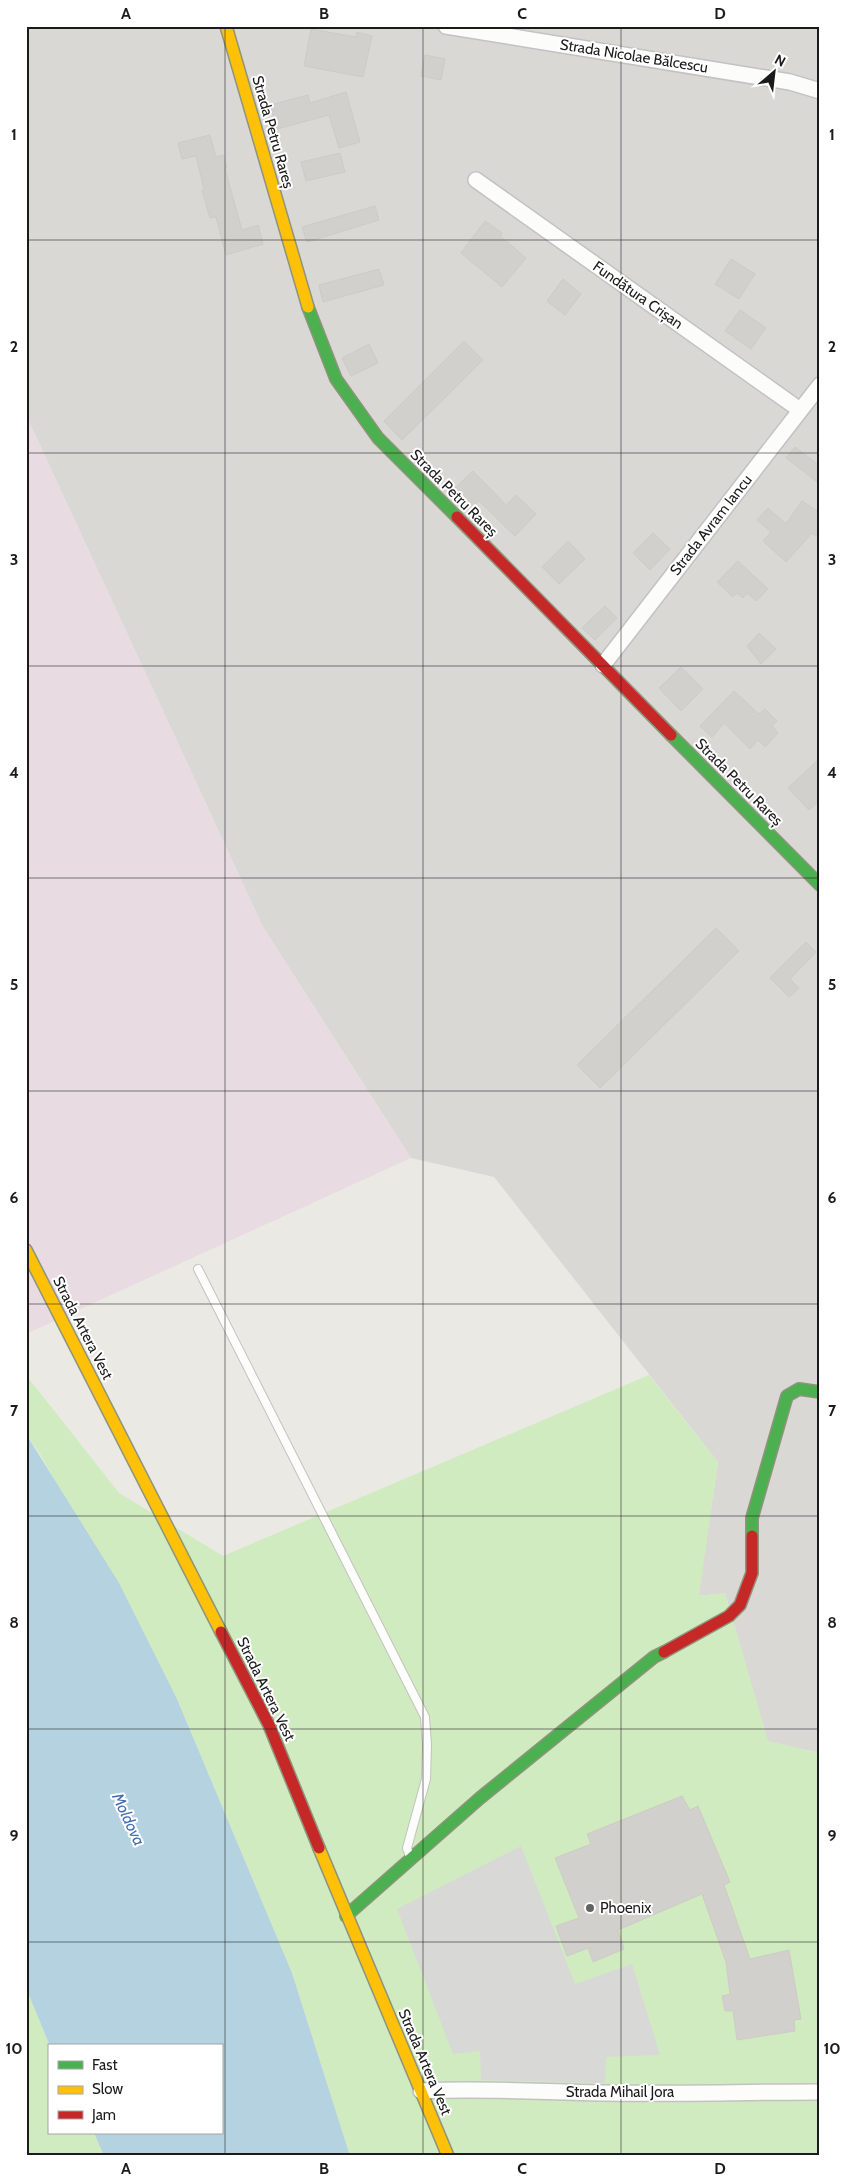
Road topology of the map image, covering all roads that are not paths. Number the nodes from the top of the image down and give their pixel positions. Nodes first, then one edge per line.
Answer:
1 (226, 26) edge
2 (446, 26) edge
3 (820, 90) edge
4 (476, 180) dead end
5 (820, 385) edge
6 (800, 410) junction
7 (603, 665) junction
8 (820, 885) edge
9 (26, 1250) edge
10 (198, 1269) dead end
11 (820, 1392) edge
12 (410, 1857) junction
13 (346, 1916) junction
14 (421, 2092) junction
15 (820, 2092) edge
16 (448, 2156) edge

1 - 7 street, Strada Petru Rareș
2 - 3 street, Strada Nicolae Bălcescu
4 - 6 street, Fundătura Crișan
5 - 6 street, Strada Avram Iancu
6 - 7 street, Strada Avram Iancu
7 - 8 street, Strada Petru Rareș
9 - 13 street, Strada Artera Vest
10 - 12 lane
11 - 12 street
12 - 13 street
13 - 14 street, Strada Artera Vest
14 - 15 street, Strada Mihail Jora
14 - 16 street, Strada Artera Vest

